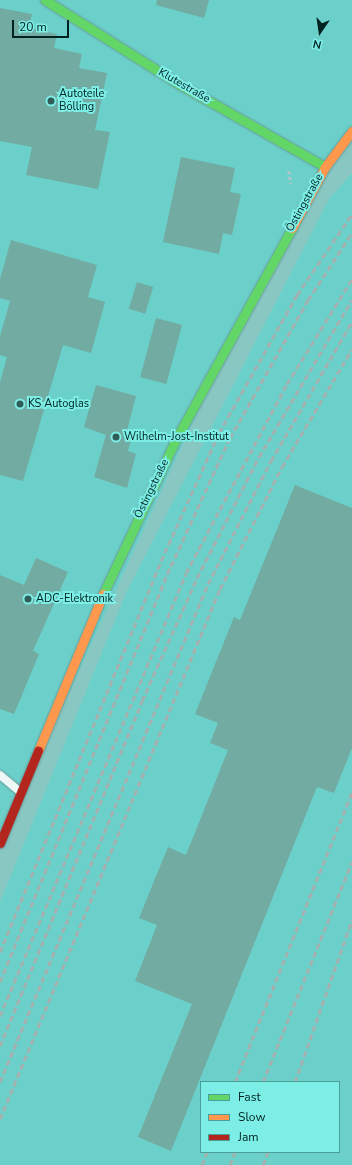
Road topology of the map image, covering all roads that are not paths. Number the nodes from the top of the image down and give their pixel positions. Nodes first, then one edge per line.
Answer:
1 (45, 0) edge
2 (352, 131) edge
3 (325, 168) junction
4 (0, 775) edge
5 (20, 792) junction
6 (0, 843) edge

1 - 3 street, Klutestraße
2 - 3 street, Östingstraße
3 - 5 street, Östingstraße
4 - 5 lane
5 - 6 street, Östingstraße

